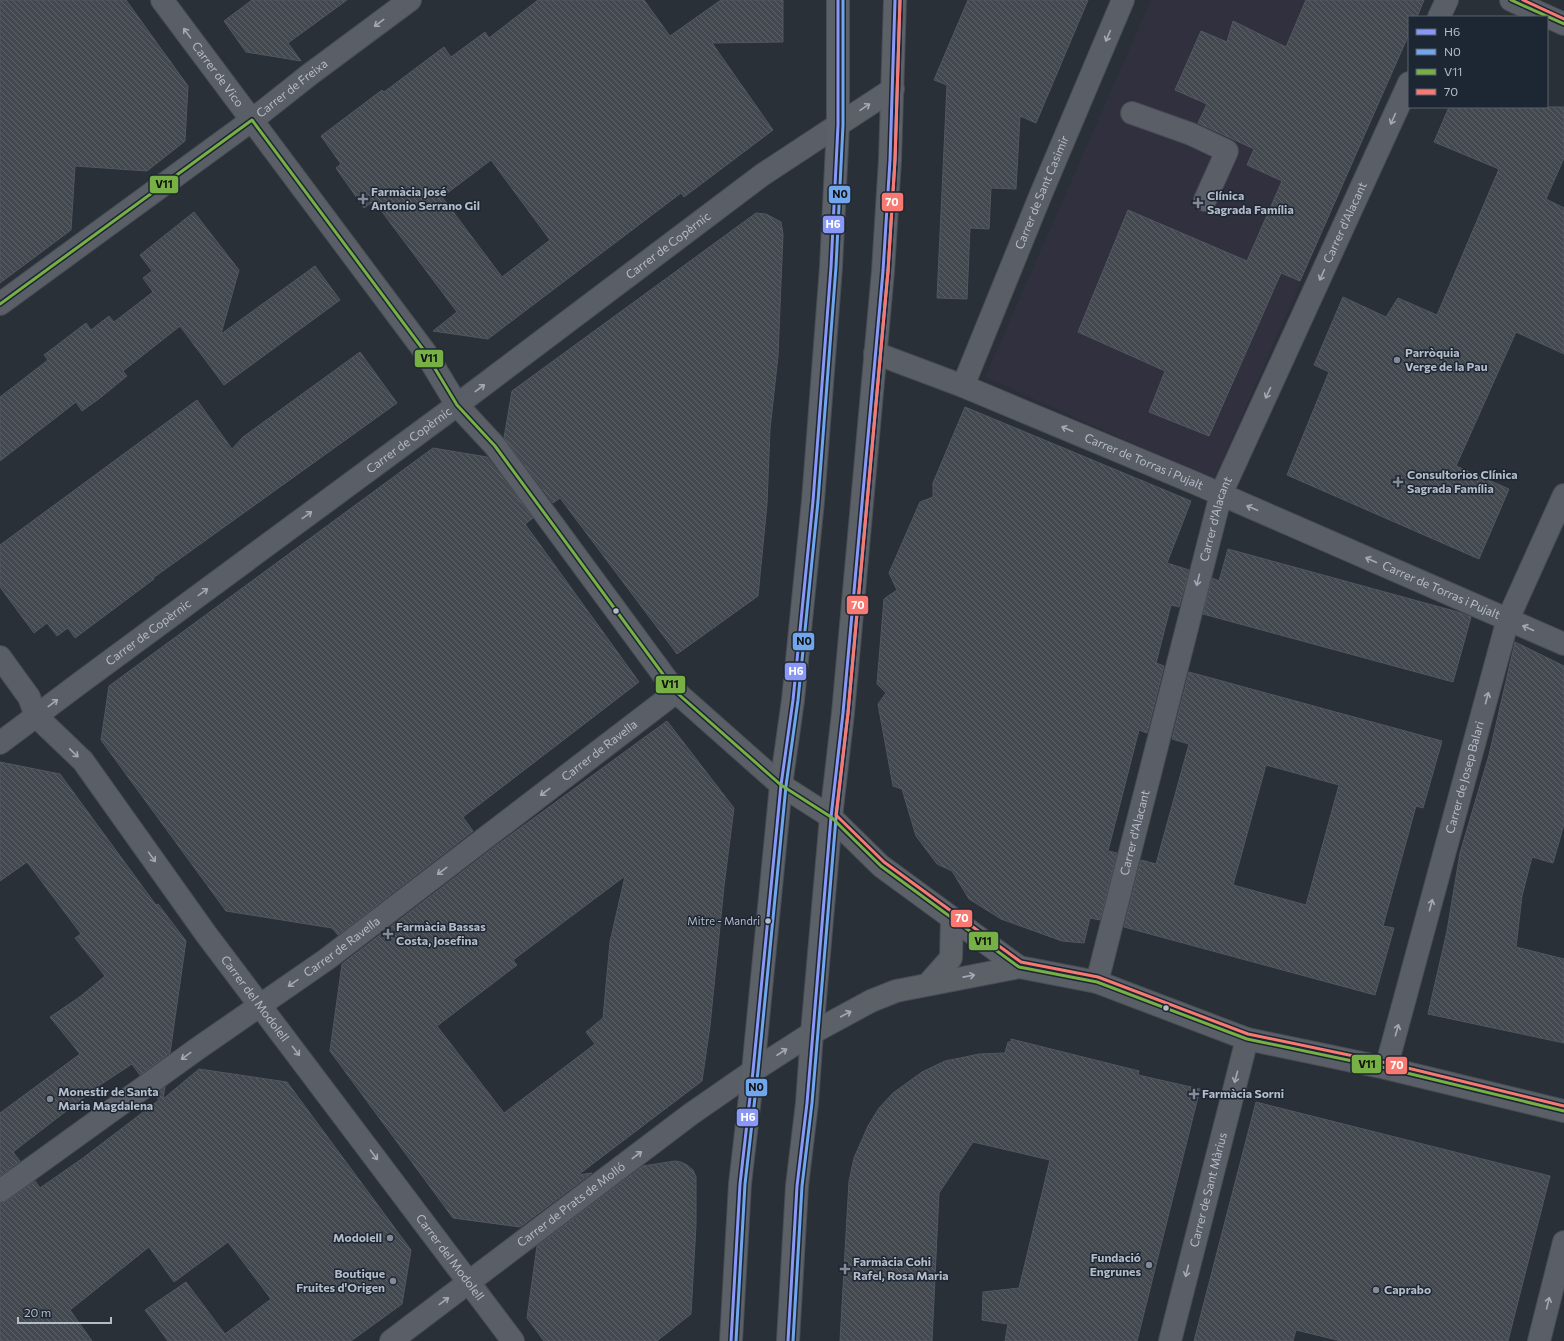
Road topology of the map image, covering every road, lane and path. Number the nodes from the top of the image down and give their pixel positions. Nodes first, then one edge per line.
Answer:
1 (162, 0) edge
2 (410, 0) edge
3 (838, 0) edge
4 (895, 0) edge
5 (1123, 0) edge
6 (1447, 0) edge
7 (1511, 0) edge
8 (1439, 16) edge
9 (1546, 16) edge
10 (1548, 17) edge
11 (1564, 24) edge
12 (1408, 85) edge
13 (892, 89) junction
14 (1132, 113) dead end
15 (252, 120) junction
16 (838, 125) junction
17 (1205, 200) dead end
18 (0, 304) edge
19 (875, 353) junction
20 (964, 386) junction
21 (457, 405) junction
22 (1221, 494) junction
23 (1564, 495) edge
24 (1508, 620) junction
25 (1564, 644) edge
26 (0, 657) edge
27 (676, 692) junction
28 (36, 716) junction
29 (0, 743) edge
30 (780, 785) junction
31 (831, 817) junction
32 (952, 918) junction
33 (1019, 967) junction
34 (1097, 982) junction
35 (928, 984) junction
36 (260, 1006) junction
37 (812, 1033) junction
38 (1247, 1039) junction
39 (1386, 1068) junction
40 (753, 1071) junction
41 (1564, 1111) edge
42 (0, 1191) edge
43 (1564, 1242) edge
44 (469, 1282) junction
45 (391, 1341) edge
46 (513, 1341) edge
47 (731, 1341) edge
48 (788, 1341) edge
49 (1170, 1341) edge
50 (1539, 1341) edge

15 -> 1 street, Carrer de Vico
2 -> 15 street, Carrer de Freixa
3 - 16 main road
4 - 13 main road
5 -> 20 street, Carrer de Sant Casimir
6 - 8 street
7 - 9 street
10 - 11 street
12 -> 22 street, Carrer d'Alacant
16 -> 13 main road
13 - 19 main road
14 - 17 street
15 - 18 street, Carrer de Freixa
15 - 21 street, Carrer de Vico
21 -> 16 street, Carrer de Copèrnic
16 - 30 main road
19 - 20 street, Carrer de Torras i Pujalt
19 - 31 main road
22 -> 20 street, Carrer de Torras i Pujalt
21 - 27 street, Carrer de Vico
28 -> 21 street, Carrer de Copèrnic
24 -> 22 street, Carrer de Torras i Pujalt
22 -> 34 street, Carrer d'Alacant
23 - 24 street, Carrer de Josep Balari
25 -> 24 street, Carrer de Torras i Pujalt
39 -> 24 street, Carrer de Josep Balari
26 - 28 street, Carrer del Modolell
27 - 30 street, Carrer de Vico
27 -> 36 street, Carrer de Ravella
28 - 29 street, Carrer de Copèrnic
28 -> 36 street, Carrer del Modolell
30 - 31 main road
30 - 40 main road
31 - 32 main road
31 - 37 main road
32 - 33 main road
32 - 35 main road
33 - 34 street
35 -> 33 main road
34 - 38 street
37 -> 35 main road
36 -> 42 street, Carrer de Ravella
36 -> 44 street, Carrer del Modolell
40 -> 37 main road
37 - 48 main road
38 - 39 street
38 -> 49 street, Carrer de Sant Màrius
39 - 41 street
44 -> 40 street, Carrer de Prats de Molló
40 - 47 main road
50 -> 43 street
45 -> 44 street, Carrer de Prats de Molló
44 - 46 street, Carrer del Modolell

